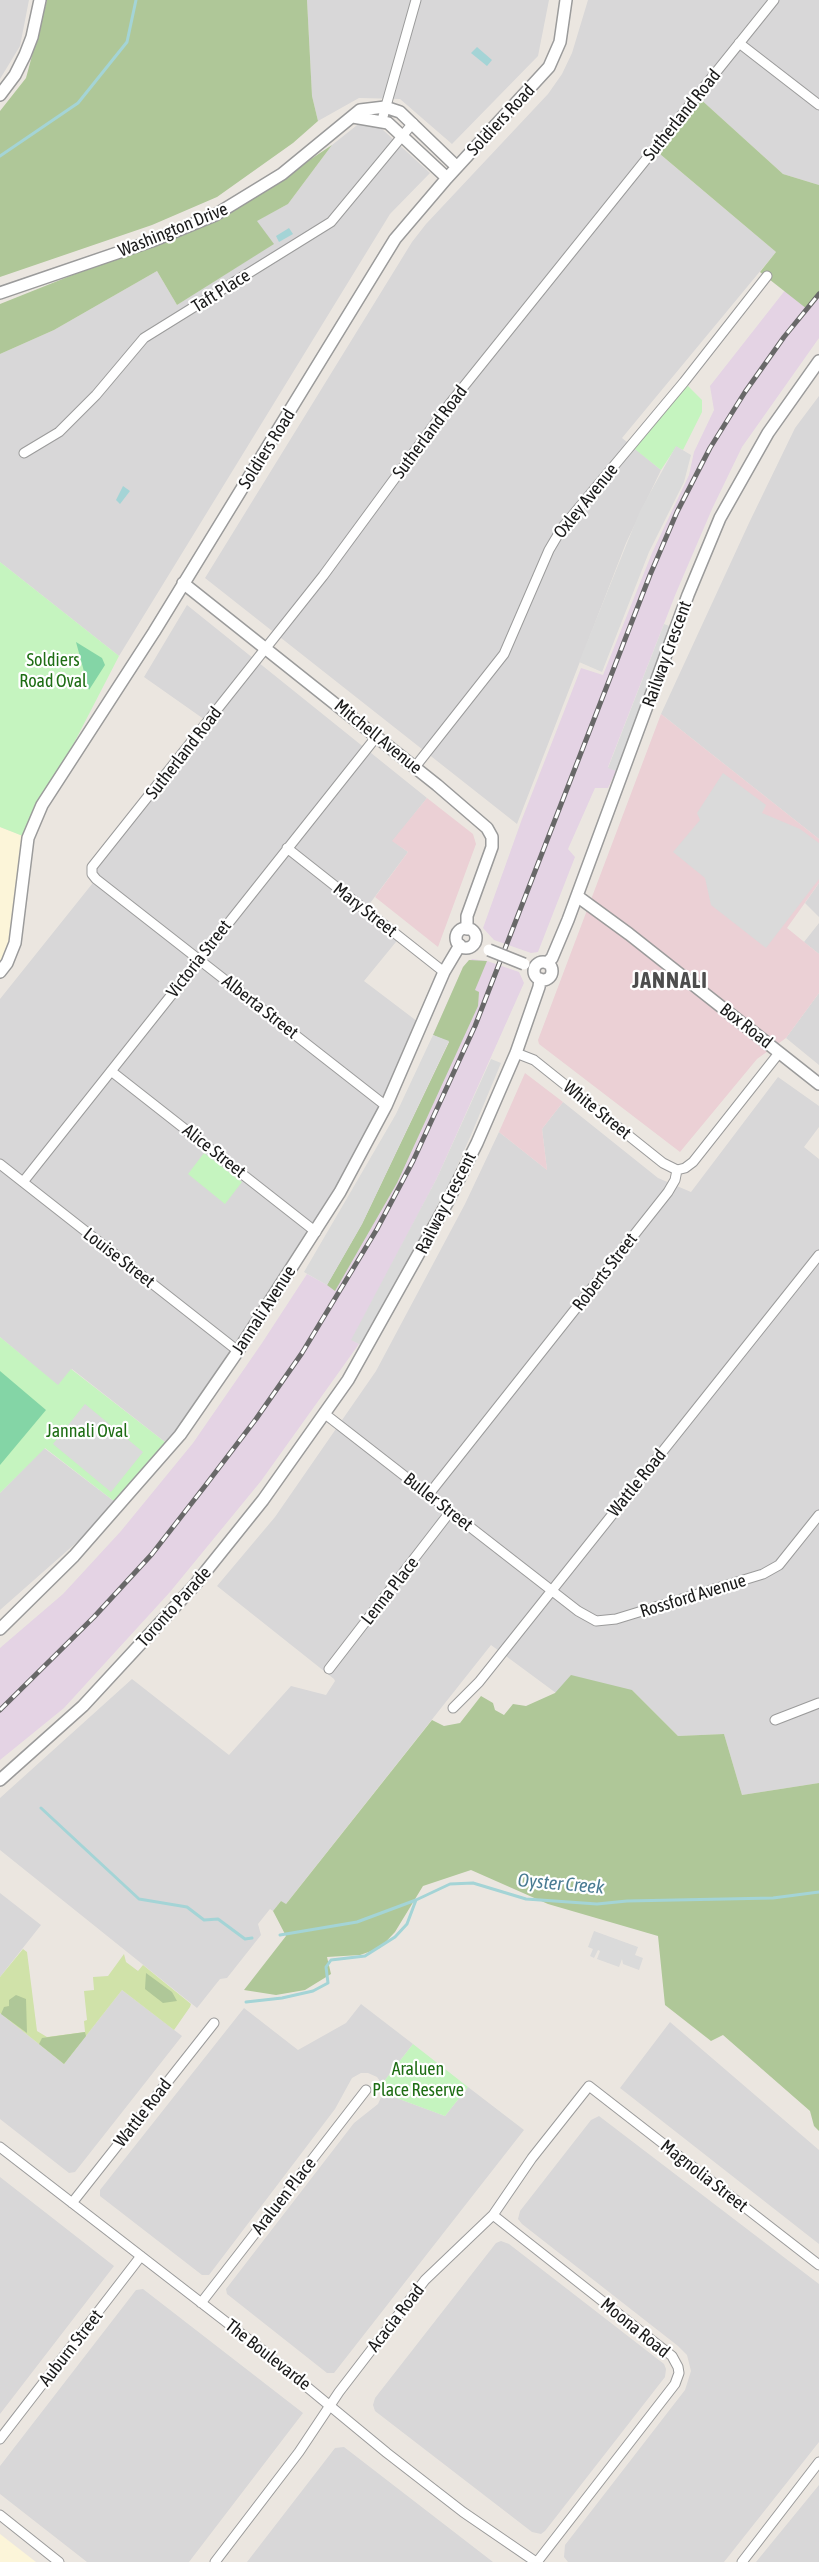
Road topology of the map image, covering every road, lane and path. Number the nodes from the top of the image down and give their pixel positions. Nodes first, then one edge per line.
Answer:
1 (40, 0) edge
2 (416, 0) edge
3 (566, 0) edge
4 (774, 0) edge
5 (739, 43) junction
6 (0, 95) edge
7 (819, 105) edge
8 (385, 107) junction
9 (353, 117) junction
10 (382, 120) junction
11 (413, 123) junction
12 (402, 134) junction
13 (457, 167) junction
14 (447, 178) junction
15 (767, 276) dead end
16 (0, 293) edge
17 (819, 361) edge
18 (24, 452) dead end
19 (183, 583) junction
20 (265, 649) junction
21 (377, 736) junction
22 (415, 767) junction
23 (287, 848) junction
24 (92, 867) joint
25 (577, 896) junction
26 (467, 929) junction
27 (474, 943) junction
28 (460, 946) junction
29 (199, 959) junction
30 (533, 970) junction
31 (0, 972) edge
32 (444, 972) junction
33 (516, 1053) junction
34 (779, 1053) junction
35 (111, 1071) junction
36 (819, 1084) edge
37 (386, 1106) junction
38 (0, 1164) edge
39 (677, 1170) junction
40 (23, 1182) junction
41 (316, 1232) junction
42 (819, 1255) edge
43 (238, 1351) junction
44 (325, 1414) junction
45 (429, 1494) junction
46 (450, 1512) junction
47 (819, 1515) edge
48 (551, 1591) junction
49 (0, 1629) edge
50 (329, 1669) dead end
51 (819, 1703) edge
52 (453, 1708) dead end
53 (775, 1720) dead end
54 (0, 1780) edge
55 (214, 2022) dead end
56 (589, 2086) joint
57 (366, 2090) dead end
58 (0, 2147) edge
59 (72, 2203) junction
60 (492, 2215) junction
61 (142, 2256) junction
62 (819, 2266) edge
63 (201, 2303) junction
64 (330, 2406) junction
65 (0, 2440) edge
66 (819, 2462) edge
67 (0, 2515) edge
68 (219, 2561) edge
69 (59, 2562) edge
70 (536, 2562) edge
71 (742, 2562) edge

1 - 6 street
2 - 8 street
3 - 13 street, Soldiers Road
4 - 5 street, Sutherland Road
5 - 7 street
5 - 20 street, Sutherland Road
8 - 9 street, Washington Drive
8 - 10 street
8 - 11 street
9 - 10 street
9 - 16 street, Washington Drive
10 - 12 street
11 - 12 street, Taft Place
11 - 13 street
12 - 14 street
12 - 18 street, Taft Place
13 - 14 street, Soldiers Road
14 - 19 street, Soldiers Road
15 - 22 street, Oxley Avenue
17 - 25 street, Railway Crescent
19 - 20 street, Mitchell Avenue
19 - 31 street, Soldiers Road
20 - 21 street, Mitchell Avenue
20 - 24 street, Sutherland Road
21 - 22 street, Mitchell Avenue
21 - 23 street, Victoria Street
22 - 26 street, Mitchell Avenue
23 - 29 street, Victoria Street
23 - 32 street, Mary Street
24 - 29 street, Alberta Street
25 - 30 street, Railway Crescent
25 - 34 street, Box Road
26 - 27 street
26 - 28 street
27 - 28 street
27 - 30 street, bridge
28 - 32 street, Jannali Avenue
29 - 35 street, Victoria Street
29 - 37 street, Alberta Street
30 - 33 street, Railway Crescent
32 - 37 street, Jannali Avenue
33 - 39 street, White Street
33 - 44 street, Railway Crescent
34 - 36 street, Box Road
34 - 39 street
35 - 40 street, Victoria Street
35 - 41 street, Alice Street
37 - 41 street, Jannali Avenue
38 - 40 street, Louise Street
39 - 45 street, Roberts Street
40 - 43 street, Louise Street
41 - 43 street, Jannali Avenue
42 - 48 street, Wattle Road
43 - 49 street, Jannali Avenue
44 - 45 street, Buller Street
44 - 54 street, Toronto Parade
45 - 46 street, Buller Street
46 - 48 street, Buller Street
46 - 50 street, Lenna Place
47 - 48 street, Rossford Avenue
48 - 52 street, Wattle Road
51 - 53 street
55 - 59 street, Wattle Road
56 - 60 street, Acacia Road
56 - 62 street, Magnolia Street
57 - 63 street, Araluen Place
58 - 59 street, The Boulevarde
59 - 61 street, The Boulevarde
60 - 64 street, Acacia Road
60 - 70 street, Moona Road
61 - 63 street, The Boulevarde
61 - 65 street, Auburn Street
63 - 64 street, The Boulevarde
64 - 68 street, Acacia Road
64 - 70 street, The Boulevarde
66 - 71 street
67 - 69 street

